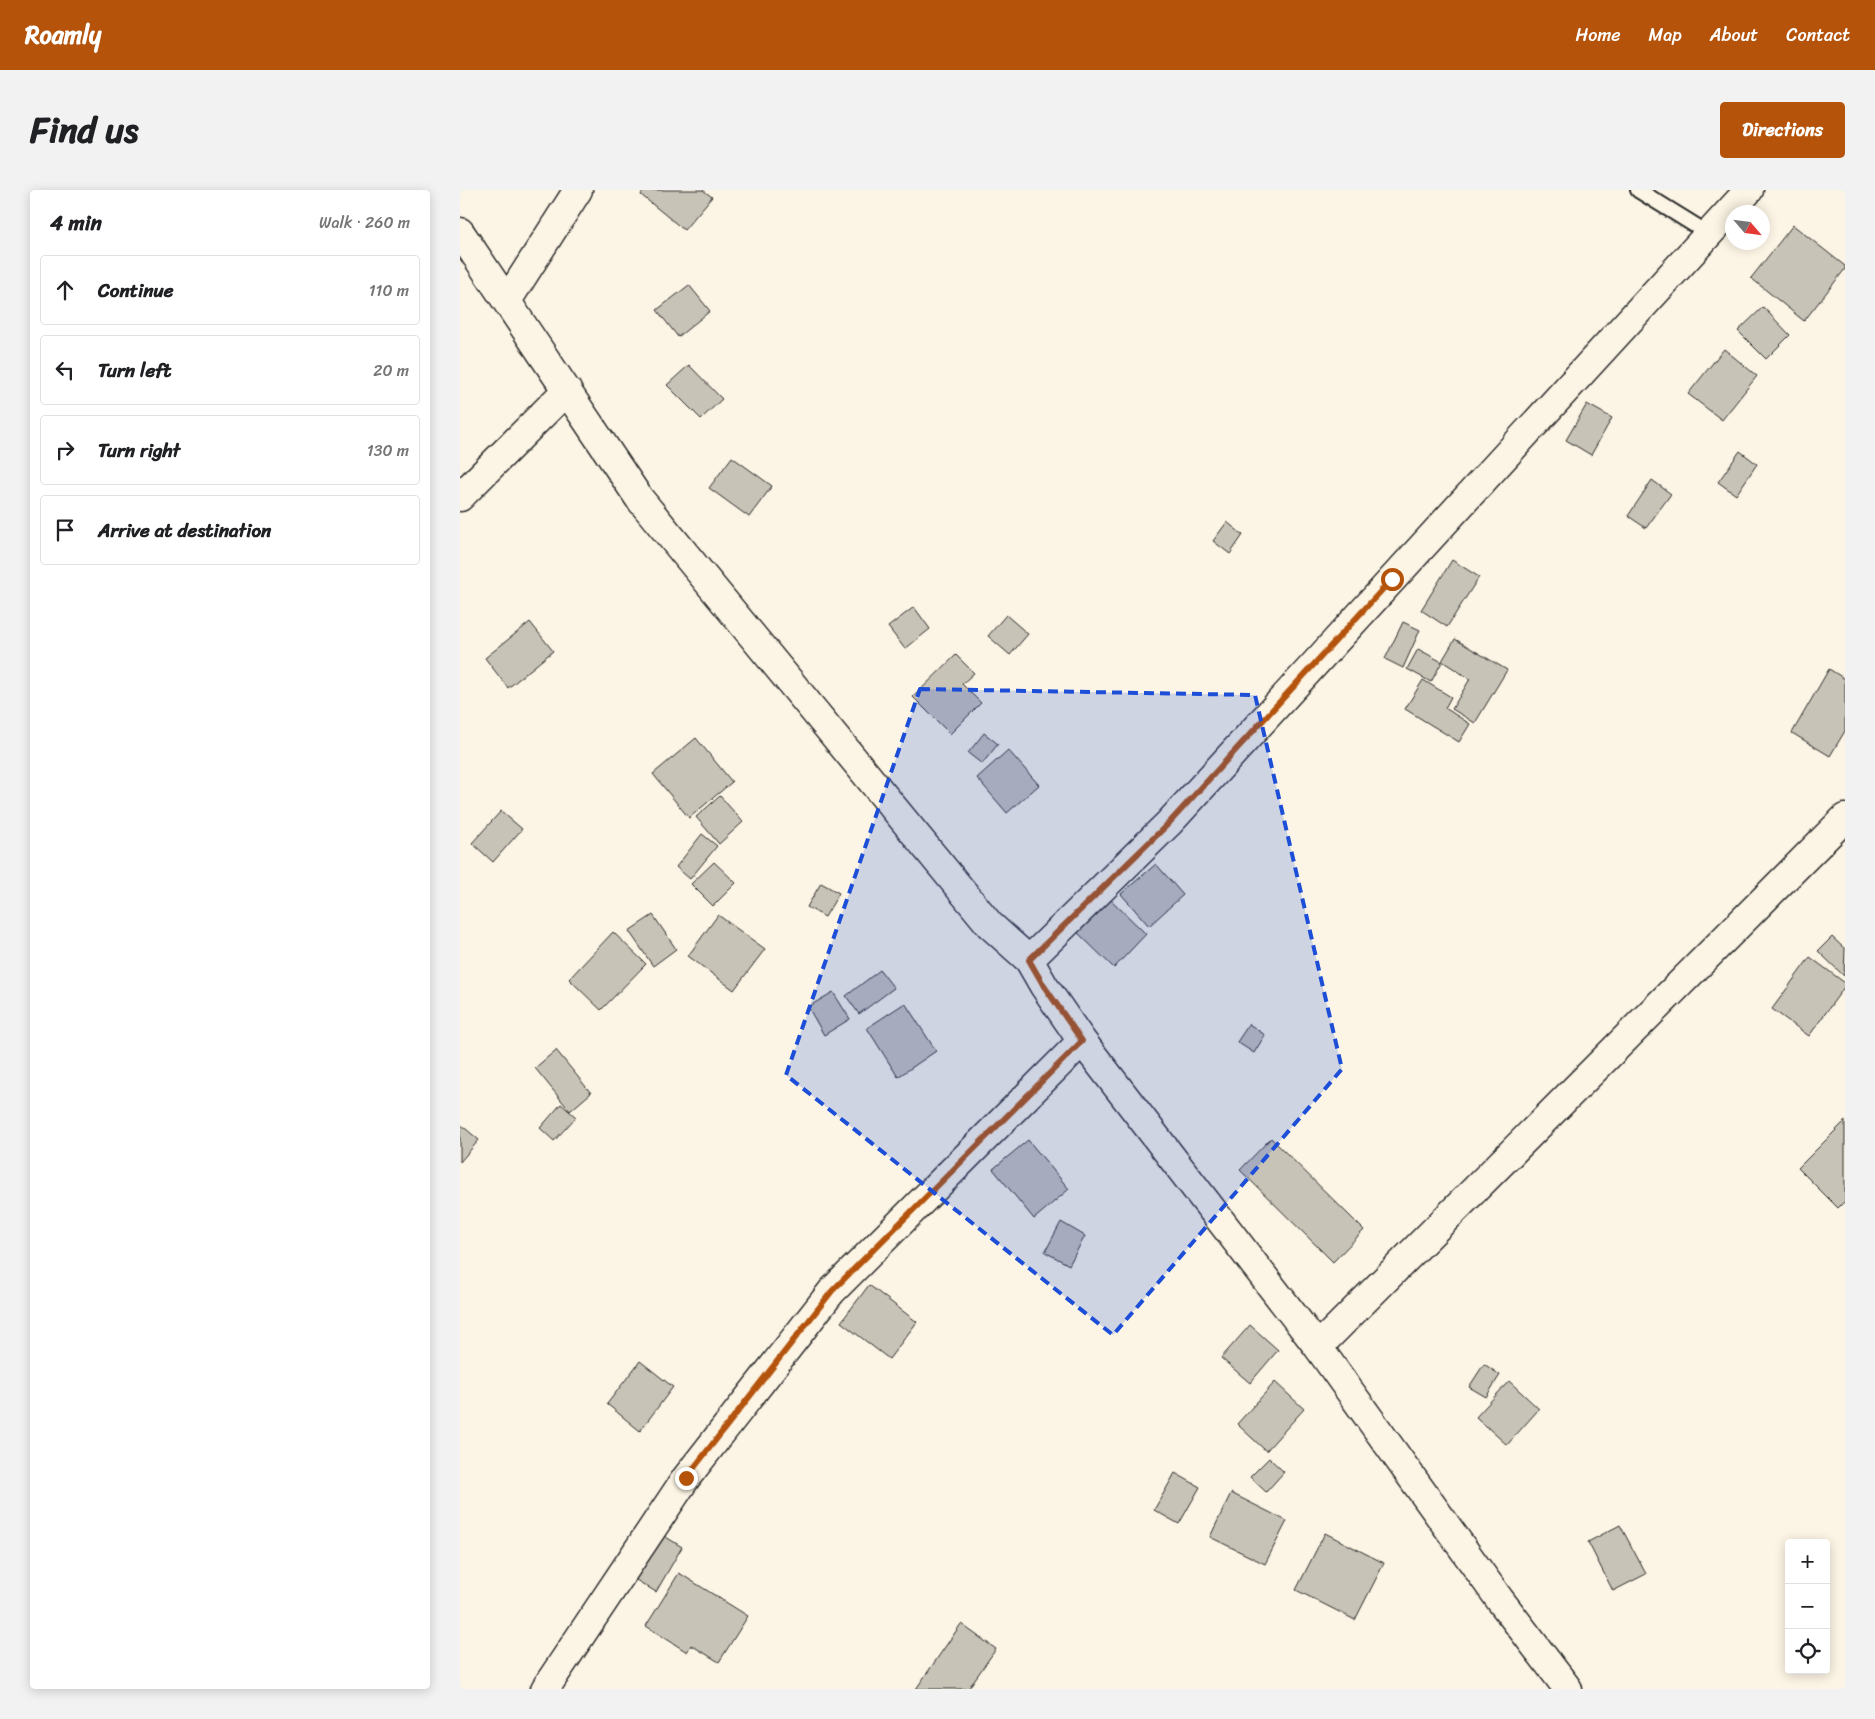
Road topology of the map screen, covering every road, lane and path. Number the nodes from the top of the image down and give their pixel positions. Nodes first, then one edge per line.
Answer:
1 (578, 190) edge
2 (1638, 190) edge
3 (1749, 190) edge
4 (460, 232) edge
5 (1709, 234) junction
6 (507, 301) junction
7 (567, 390) junction
8 (460, 497) edge
9 (1845, 818) edge
10 (1029, 960) junction
11 (1082, 1041) junction
12 (1318, 1347) junction
13 (544, 1689) edge
14 (1568, 1689) edge

1 - 6 street
2 - 5 lane
3 - 5 street
4 - 6 street
5 - 10 street
6 - 7 street
7 - 8 street
7 - 10 street
9 - 12 street
10 - 11 street
11 - 12 street
11 - 13 street
12 - 14 street

